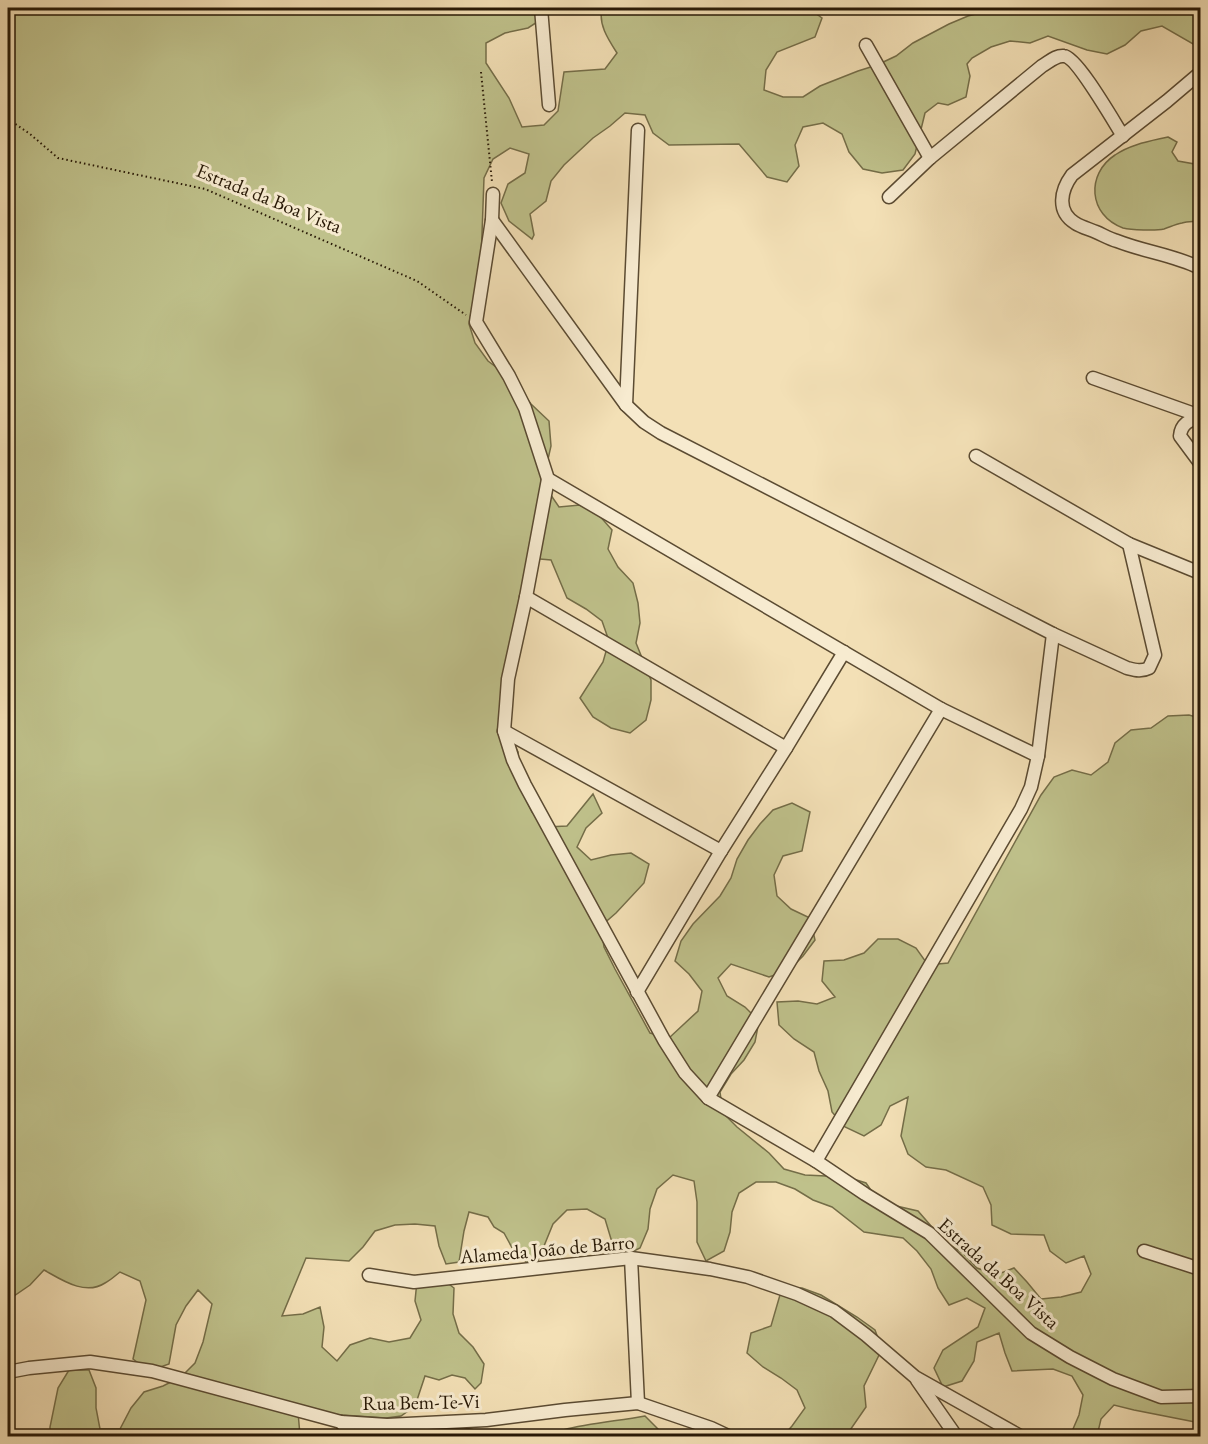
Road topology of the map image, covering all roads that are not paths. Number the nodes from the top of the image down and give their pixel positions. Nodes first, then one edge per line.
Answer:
1 (541, 8) edge
2 (866, 45) dead end
3 (1200, 73) edge
4 (549, 105) dead end
5 (638, 130) dead end
6 (1123, 136) junction
7 (930, 158) junction
8 (493, 194) road end
9 (889, 197) dead end
10 (492, 220) junction
11 (1200, 268) edge
12 (1093, 378) dead end
13 (626, 405) junction
14 (1200, 416) edge
15 (976, 456) dead end
16 (1200, 463) edge
17 (548, 478) junction
18 (1130, 544) junction
19 (1200, 573) edge
20 (526, 597) junction
21 (1053, 634) junction
22 (844, 652) junction
23 (941, 709) junction
24 (504, 731) junction
25 (786, 748) junction
26 (1038, 756) junction
27 (721, 851) junction
28 (637, 992) junction
29 (708, 1098) junction
30 (816, 1161) junction
31 (1144, 1251) dead end
32 (632, 1258) junction
33 (1200, 1269) edge
34 (369, 1275) dead end
35 (8, 1372) edge
36 (915, 1377) junction
37 (1200, 1396) edge
38 (638, 1403) junction
39 (341, 1422) junction
40 (386, 1431) edge
41 (353, 1437) edge
42 (728, 1437) edge
43 (956, 1437) edge
44 (1020, 1437) edge

1 - 4 street
2 - 7 street
3 - 6 street
5 - 13 street
6 - 7 street
6 - 11 street
7 - 9 street
8 - 10 street
10 - 13 street
10 - 17 street
12 - 14 street
13 - 21 street
14 - 16 street
15 - 18 street
17 - 20 street
17 - 22 street
18 - 19 street
18 - 21 street
20 - 24 street
20 - 25 street
21 - 26 street
22 - 23 street
22 - 25 street
23 - 26 street
23 - 29 street
24 - 27 street
24 - 28 street, Estrada da Boa Vista
25 - 27 street
26 - 30 street
27 - 28 street
28 - 29 street, Estrada da Boa Vista
29 - 30 street, Estrada da Boa Vista
30 - 37 street, Estrada da Boa Vista
31 - 33 street
32 - 34 street, Alameda João de Barro
32 - 36 street, Alameda João de Barro
32 - 38 street
35 - 39 street, Rua Bem-Te-Vi
36 - 43 street
36 - 44 street
38 - 40 street, Rua Bem-Te-Vi
38 - 42 street, Rua Bem-Te-Vi
39 - 40 street, Rua Bem-Te-Vi
39 - 41 street

